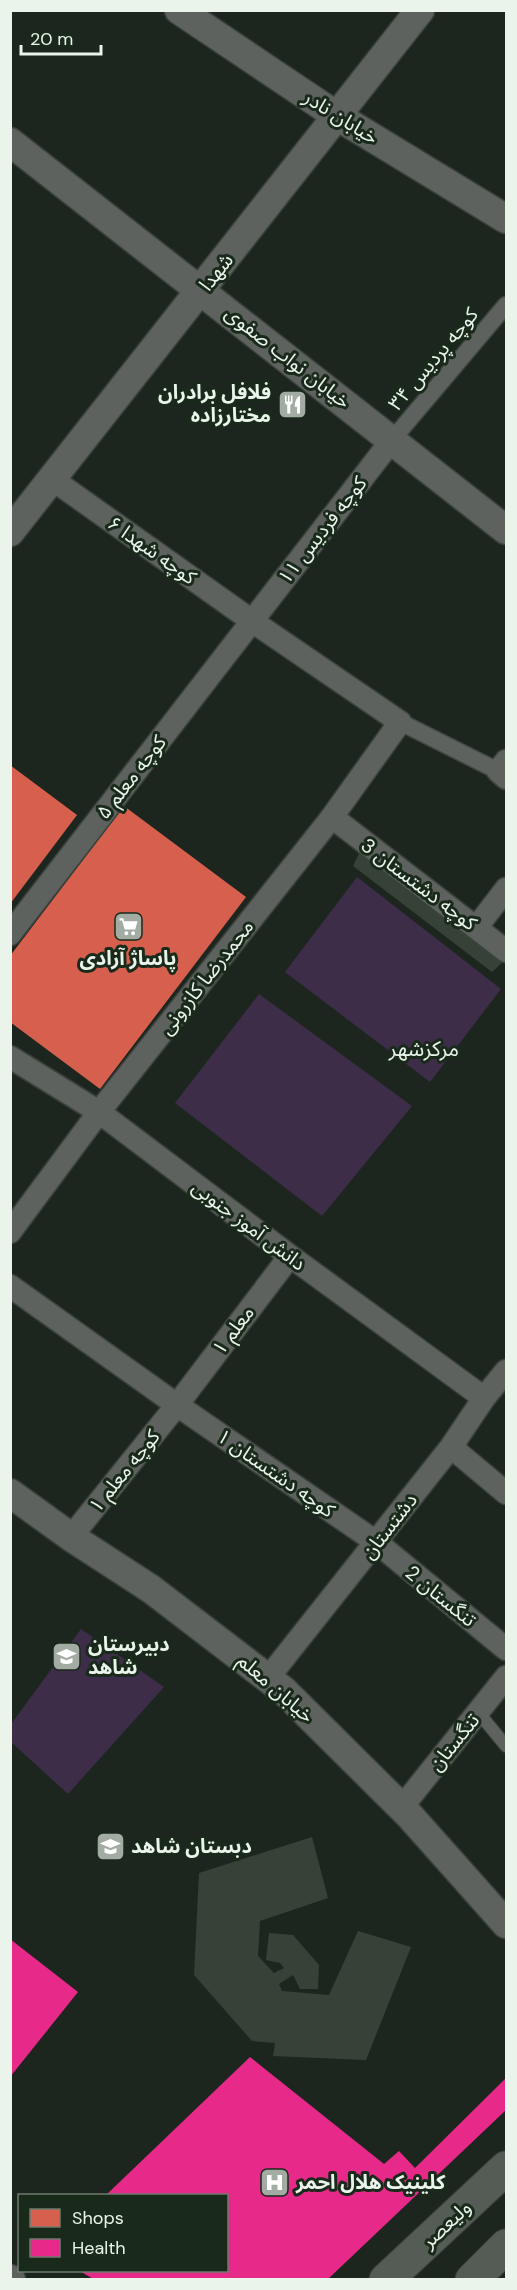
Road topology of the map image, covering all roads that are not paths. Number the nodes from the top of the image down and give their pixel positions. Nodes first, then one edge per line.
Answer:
1 (179, 10) edge
2 (420, 10) edge
3 (337, 116) junction
4 (10, 142) edge
5 (507, 219) edge
6 (202, 290) junction
7 (507, 305) edge
8 (392, 440) junction
9 (52, 479) junction
10 (12, 527) edge
11 (507, 530) edge
12 (252, 621) junction
13 (400, 722) junction
14 (504, 770) edge
15 (332, 817) junction
16 (507, 889) edge
17 (476, 928) junction
18 (10, 934) edge
19 (507, 951) edge
20 (10, 1057) edge
21 (99, 1112) junction
22 (10, 1232) edge
23 (290, 1256) junction
24 (10, 1286) edge
25 (507, 1371) edge
26 (484, 1398) junction
27 (177, 1405) junction
28 (451, 1447) junction
29 (10, 1493) edge
30 (507, 1493) edge
31 (71, 1537) junction
32 (376, 1542) junction
33 (507, 1649) edge
34 (507, 1677) edge
35 (268, 1678) junction
36 (478, 1712) junction
37 (507, 1746) edge
38 (402, 1807) junction
39 (505, 1917) edge
40 (507, 2168) edge
41 (507, 2246) edge
42 (386, 2280) edge
43 (471, 2280) edge

1 - 3 street, خیابان نادر
2 - 3 street, شهدا
3 - 5 street, خیابان نادر
3 - 6 street, شهدا
4 - 6 street, خیابان نواب صفوی
6 - 8 street, خیابان نواب صفوی
6 - 9 street, شهدا
7 - 8 street, کوچه پردیس ۳۴
8 - 11 street, خیابان نواب صفوی
8 - 12 street, کوچه فردیس ۱۱
9 - 10 street, شهدا
9 - 12 street, کوچه شهدا ۶
12 - 13 street, کوچه شهدا ۶
12 - 18 street, کوچه معلم ۵
13 - 14 street
13 - 15 street, محمدرضا کازرونی
15 - 17 street, کوچه دشتستان 3
15 - 21 street, محمدرضا کازرونی
16 - 17 street
17 - 19 street, کوچه دشتستان 3
20 - 21 street, دانش آموز جنوبی
21 - 22 street, محمدرضا کازرونی
21 - 23 street, دانش آموز جنوبی
23 - 26 street, دانش آموز جنوبی
23 - 27 street, معلم ۱
24 - 27 street, کوچه دشتستان ۱
25 - 26 street, دشتستان
26 - 28 street, دشتستان
27 - 31 street, کوچه معلم ۱
27 - 32 street, کوچه دشتستان ۱
28 - 30 street
28 - 32 street, دشتستان
29 - 31 street, خیابان معلم
31 - 35 street, خیابان معلم
32 - 33 street, تنگستان 2
32 - 35 street, دشتستان
34 - 36 street, تنگستان
35 - 38 street, خیابان معلم
36 - 37 lane
36 - 38 street, تنگستان
38 - 39 street, خیابان معلم
40 - 42 main road, ولیعصر
41 - 43 main road

